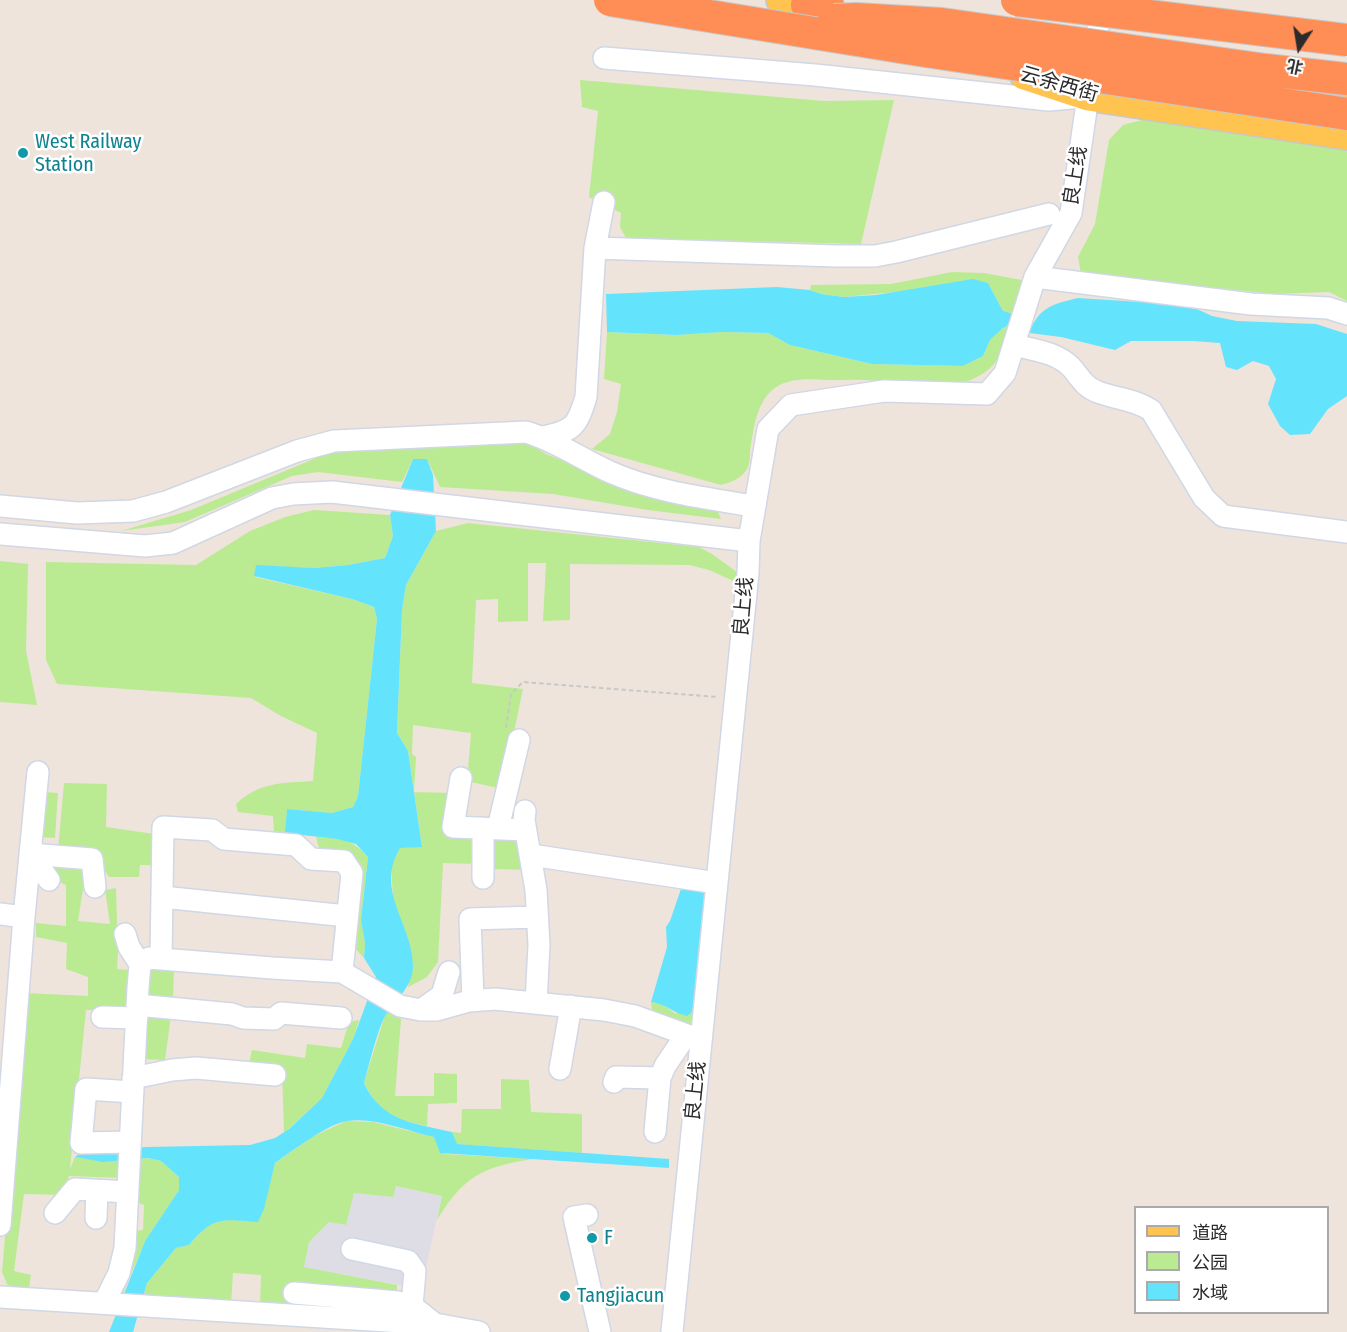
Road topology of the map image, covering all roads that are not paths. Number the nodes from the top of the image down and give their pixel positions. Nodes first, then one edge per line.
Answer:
1 (610, 0) edge
2 (1017, 0) edge
3 (1102, 0) edge
4 (810, 3) edge
5 (755, 22) junction
6 (1347, 40) edge
7 (604, 58) dead end
8 (1093, 62) junction
9 (1347, 64) edge
10 (1347, 79) edge
11 (1088, 96) junction
12 (1347, 97) edge
13 (1347, 114) edge
14 (1347, 136) edge
15 (604, 202) dead end
16 (1049, 214) dead end
17 (595, 248) junction
18 (1035, 277) junction
19 (1347, 314) edge
20 (1014, 345) junction
21 (543, 437) junction
22 (0, 506) edge
23 (754, 506) junction
24 (1347, 532) edge
25 (0, 534) edge
26 (748, 541) junction
27 (519, 740) road end
28 (38, 772) dead end
29 (461, 777) dead end
30 (491, 828) junction
31 (30, 854) junction
32 (531, 855) junction
33 (483, 878) dead end
34 (49, 880) dead end
35 (717, 884) junction
36 (95, 887) dead end
37 (162, 897) junction
38 (0, 914) edge
39 (347, 916) junction
40 (24, 917) junction
41 (537, 917) junction
42 (126, 934) dead end
43 (150, 962) junction
44 (342, 972) junction
45 (449, 972) dead end
46 (473, 1000) junction
47 (536, 1003) junction
48 (571, 1006) junction
49 (410, 1008) junction
50 (137, 1012) junction
51 (102, 1017) dead end
52 (341, 1018) dead end
53 (694, 1037) junction
54 (560, 1070) dead end
55 (276, 1075) dead end
56 (660, 1078) junction
57 (614, 1082) dead end
58 (133, 1085) junction
59 (655, 1132) dead end
60 (130, 1142) junction
61 (97, 1190) junction
62 (128, 1192) junction
63 (55, 1213) dead end
64 (587, 1215) dead end
65 (96, 1218) dead end
66 (0, 1225) edge
67 (352, 1249) dead end
68 (294, 1293) dead end
69 (0, 1297) edge
70 (110, 1304) junction
71 (412, 1306) junction
72 (441, 1328) edge
73 (479, 1332) edge
74 (600, 1332) edge
75 (672, 1332) edge

1 - 5 highway, bridge
2 - 6 highway, bridge
3 - 8 street, 良上线
4 - 8 main road, 云余西街
4 - 9 highway
4 - 11 main road, 云余西街
5 - 10 highway, bridge
5 - 13 highway, bridge
7 - 11 street
8 - 11 street, 良上线
8 - 12 main road, 云余西街
11 - 14 main road, 云余西街
11 - 18 street, 良上线
15 - 17 street
16 - 17 street
17 - 21 street
18 - 19 street
18 - 20 street, 良上线
20 - 23 street, 良上线
20 - 24 street
21 - 22 street
21 - 23 street
23 - 26 street, 良上线
25 - 26 street
26 - 35 street, 良上线
27 - 30 street
28 - 31 street
29 - 30 street
30 - 32 street
30 - 33 street
31 - 34 street
31 - 36 street
31 - 40 street
32 - 35 street
32 - 41 street
35 - 53 street, 良上线
37 - 39 street
37 - 39 street
37 - 43 street
38 - 40 street
39 - 44 street
40 - 66 street
41 - 46 street
41 - 47 street
42 - 43 street
43 - 44 street
43 - 50 street
44 - 49 street
45 - 49 street
46 - 47 street
46 - 49 street
47 - 48 street
48 - 53 street
48 - 54 street
50 - 51 street
50 - 52 street
50 - 58 street
53 - 56 street
53 - 75 street, 良上线
55 - 58 street
56 - 57 street
56 - 59 street
58 - 60 street
58 - 60 street
60 - 62 street
61 - 62 street
61 - 63 street
61 - 65 street
62 - 70 street
64 - 74 street
67 - 71 street
68 - 71 street
69 - 70 street
70 - 72 street
71 - 72 street
72 - 73 street

